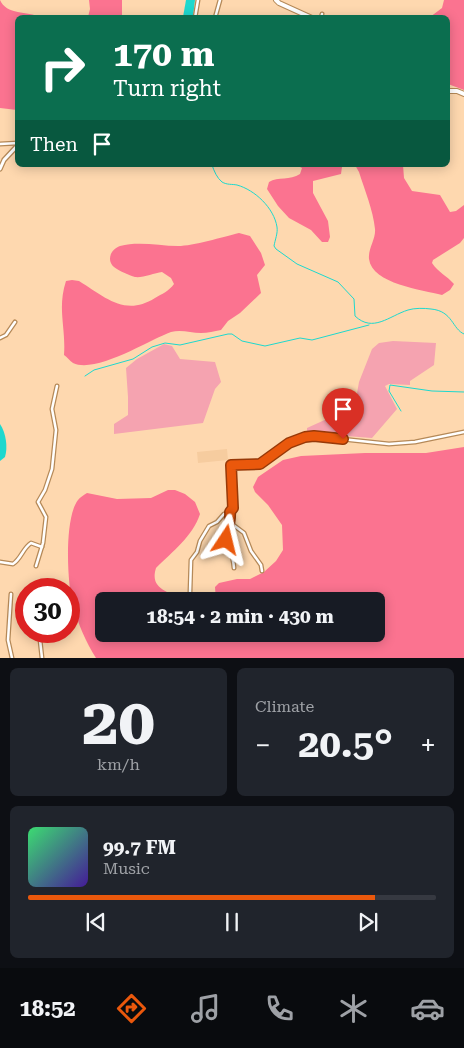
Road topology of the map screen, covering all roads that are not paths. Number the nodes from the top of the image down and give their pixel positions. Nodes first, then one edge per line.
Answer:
1 (198, 0) edge
2 (220, 0) edge
3 (276, 0) edge
4 (196, 15) edge
5 (216, 15) edge
6 (305, 15) edge
7 (450, 91) edge
8 (464, 94) edge
9 (0, 144) edge
10 (15, 144) edge
11 (15, 147) edge
12 (0, 169) edge
13 (15, 322) dead end
14 (0, 338) edge
15 (57, 386) dead end
16 (464, 432) edge
17 (230, 512) junction
18 (231, 519) junction
19 (42, 547) junction
20 (0, 562) edge
21 (36, 566) dead end
22 (234, 568) dead end
23 (262, 571) dead end
24 (190, 592) dead end
25 (11, 594) dead end
26 (40, 643) edge
27 (12, 658) edge
28 (42, 658) edge

1 - 4 street
2 - 5 street
3 - 6 main road
7 - 8 main road
9 - 10 street
11 - 12 street
13 - 14 street
15 - 19 street
16 - 17 street
17 - 18 street
17 - 24 street
18 - 22 street
18 - 23 street
19 - 20 street
19 - 21 street
25 - 27 street
26 - 28 street

